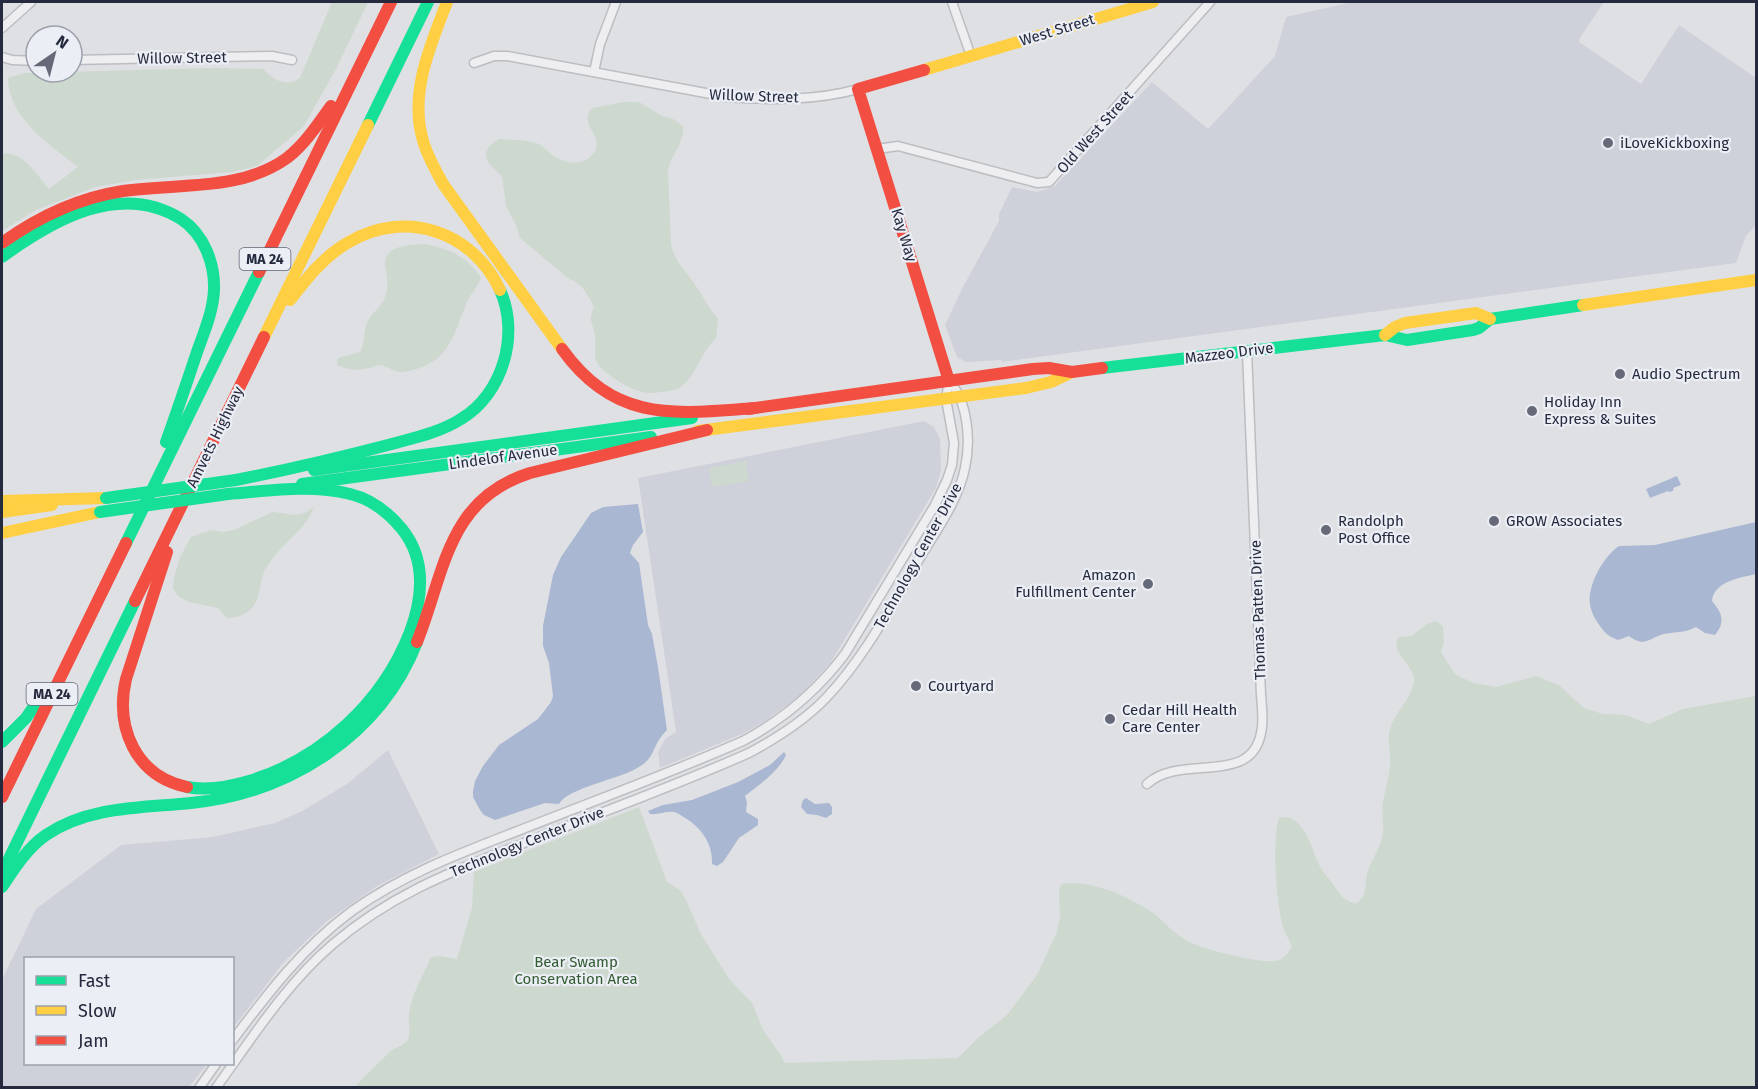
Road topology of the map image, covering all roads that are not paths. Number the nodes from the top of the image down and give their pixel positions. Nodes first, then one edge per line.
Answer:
1 (31, 2) edge
2 (391, 2) edge
3 (428, 2) edge
4 (447, 2) edge
5 (616, 2) edge
6 (952, 2) edge
7 (1153, 2) edge
8 (1210, 2) edge
9 (2, 28) edge
10 (995, 49) joint
11 (971, 56) junction
12 (2, 57) edge
13 (24, 60) edge
14 (84, 60) edge
15 (292, 60) dead end
16 (474, 63) dead end
17 (594, 72) junction
18 (858, 89) junction
19 (877, 149) junction
20 (2, 243) edge
21 (2, 257) edge
22 (1756, 280) edge
23 (1247, 351) junction
24 (1072, 372) junction
25 (997, 374) joint
26 (949, 381) junction
27 (239, 388) junction
28 (1005, 391) joint
29 (960, 397) junction
30 (946, 399) junction
31 (755, 408) junction
32 (707, 430) junction
33 (196, 475) junction
34 (236, 480) junction
35 (228, 494) junction
36 (106, 498) junction
37 (2, 501) edge
38 (2, 512) edge
39 (100, 512) junction
40 (139, 517) junction
41 (2, 525) edge
42 (2, 533) edge
43 (103, 590) junction
44 (2, 742) edge
45 (1147, 784) dead end
46 (2, 797) edge
47 (2, 873) edge
48 (2, 887) edge
49 (234, 1038) edge
50 (234, 1063) edge
51 (215, 1065) edge
52 (233, 1065) edge
53 (199, 1088) edge
54 (216, 1088) edge

1 - 9 street
2 - 20 main road
2 - 40 main road, MA 24
3 - 27 main road, Amvets Highway / MA 24
4 - 31 main road
5 - 17 street
6 - 11 street
7 - 10 main road, West Street
8 - 19 street, Old West Street
10 - 11 main road, Willow Street
11 - 18 main road, Willow Street
12 - 13 street
14 - 15 street, Willow Street
16 - 17 street, Willow Street
17 - 18 street, Willow Street
18 - 19 main road, Kay Way
19 - 26 main road, Kay Way
21 - 40 main road
22 - 23 main road, Mazzeo Drive
23 - 24 main road, Mazzeo Drive
23 - 45 street, Thomas Patten Drive
24 - 25 main road, Mazzeo Drive
24 - 28 main road, Mazzeo Drive
25 - 26 main road, Lindelof Avenue
26 - 29 street, Technology Center Drive
26 - 30 street, Technology Center Drive
26 - 31 main road, Lindelof Avenue
27 - 33 main road, Amvets Highway / MA 24
27 - 34 main road
28 - 29 main road, Lindelof Avenue
29 - 30 main road, Lindelof Avenue
29 - 50 street, Technology Center Drive
30 - 32 main road, Lindelof Avenue
30 - 49 street, Technology Center Drive
31 - 34 main road, Lindelof Avenue
32 - 35 main road, Lindelof Avenue
32 - 48 main road
33 - 35 main road
33 - 47 main road, Amvets Highway / MA 24
34 - 36 main road, Lindelof Avenue, bridge
35 - 39 main road, Lindelof Avenue, bridge
36 - 37 main road
36 - 38 main road, Lindelof Avenue
39 - 41 main road, Lindelof Avenue
39 - 42 main road
40 - 43 main road, MA 24
43 - 44 main road
43 - 46 main road, MA 24
51 - 53 street
52 - 54 street, Technology Center Drive

